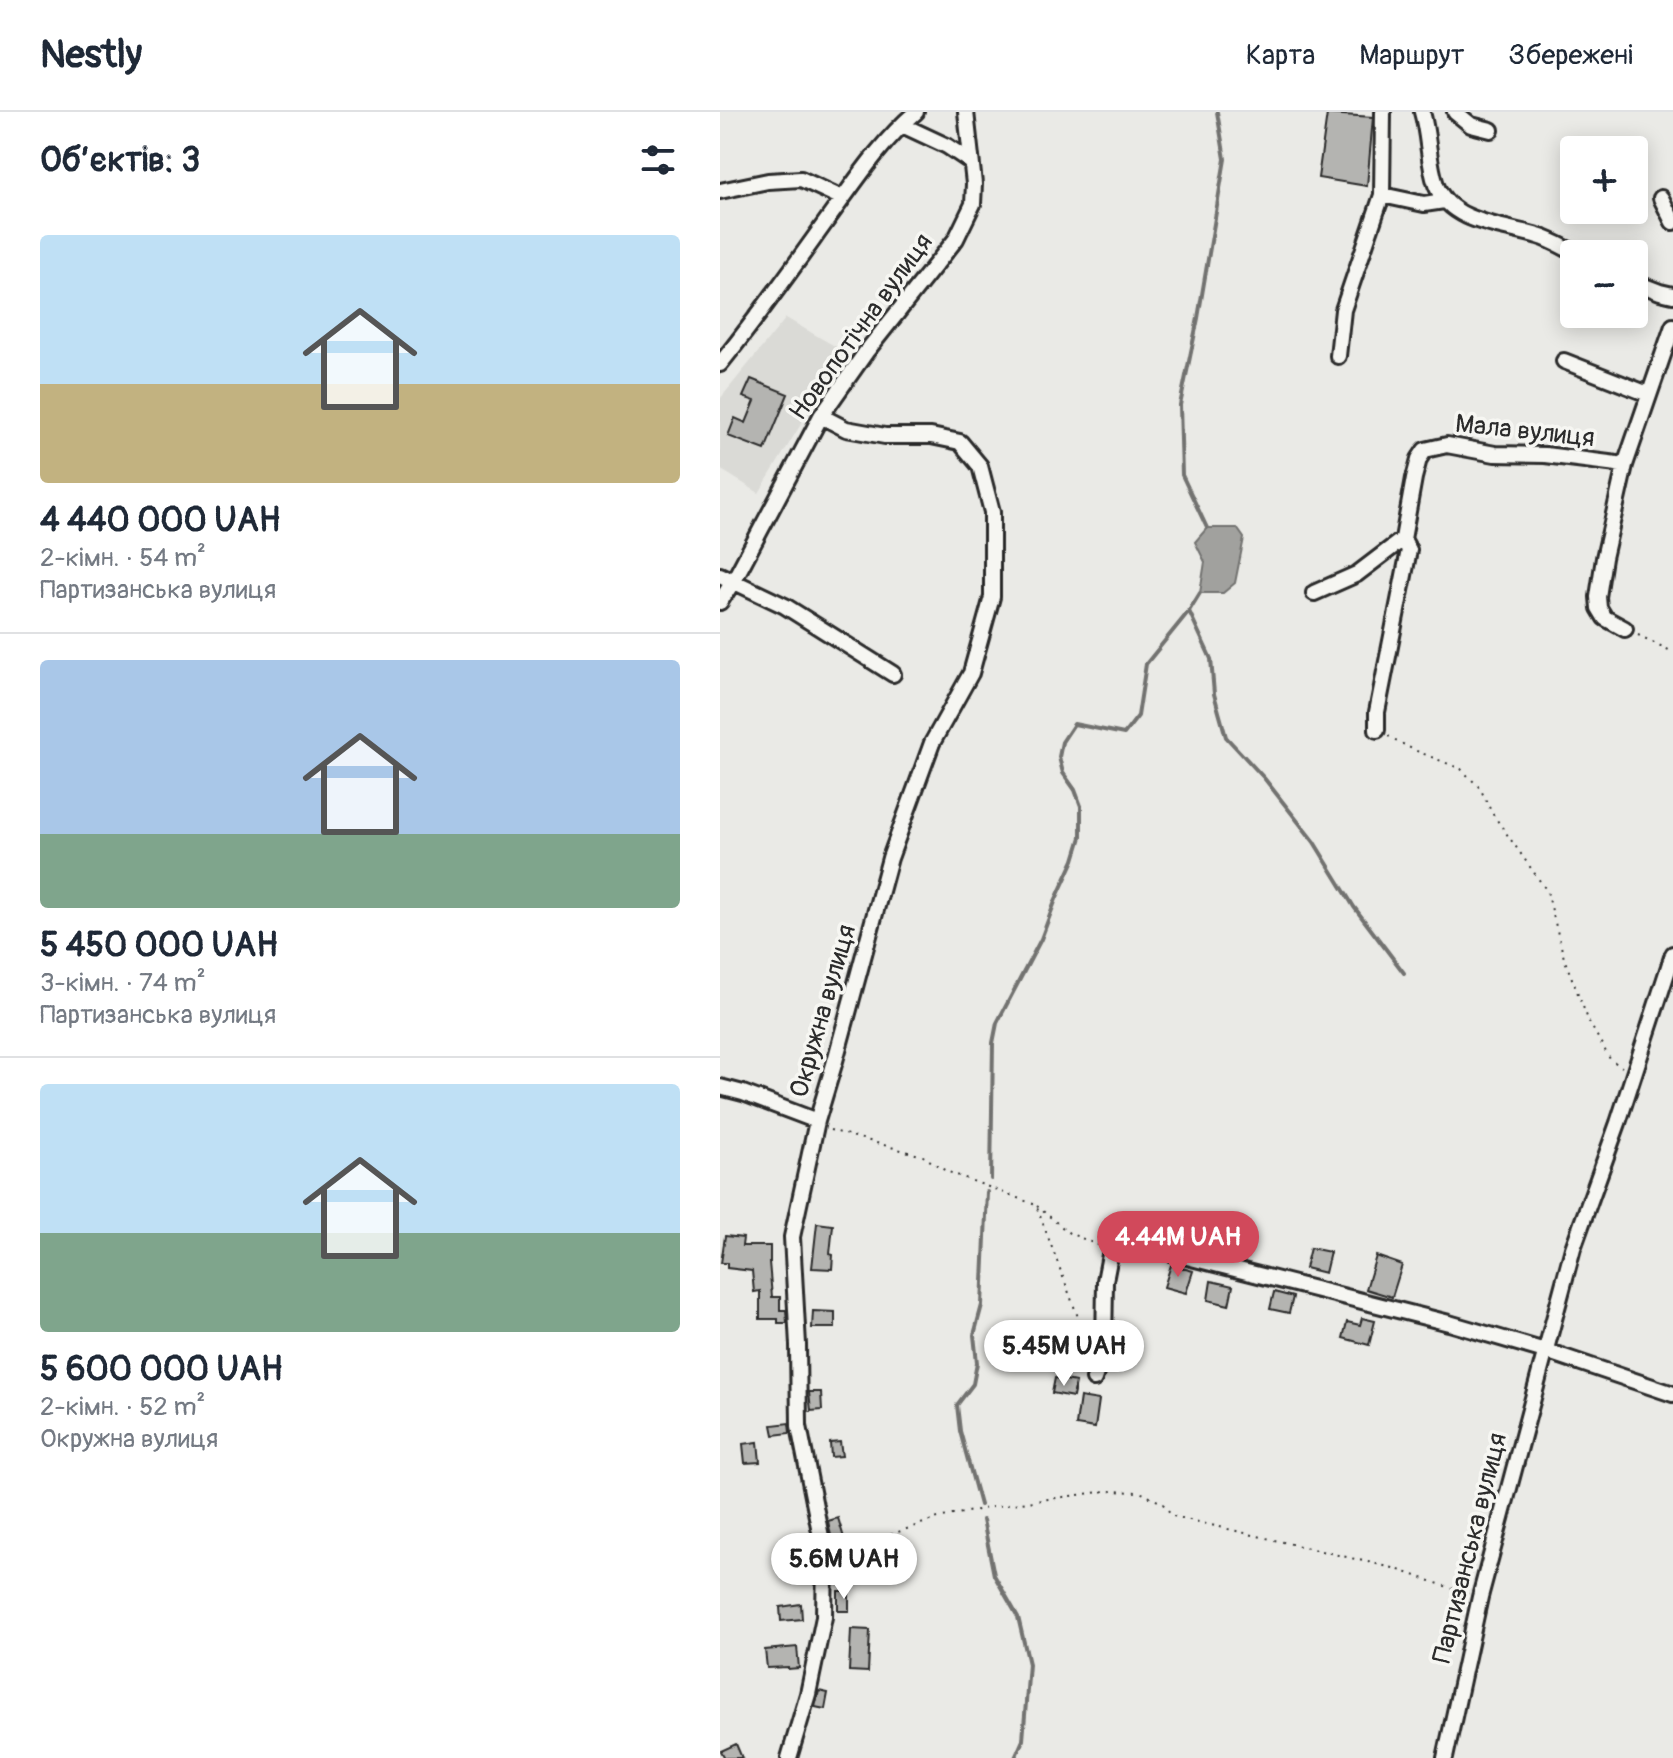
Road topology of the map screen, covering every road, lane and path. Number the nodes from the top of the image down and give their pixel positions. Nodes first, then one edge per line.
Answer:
1 (916, 112) edge
2 (966, 112) edge
3 (1383, 112) edge
4 (1422, 112) edge
5 (1455, 112) edge
6 (902, 125) junction
7 (1491, 130) dead end
8 (971, 162) junction
9 (720, 191) edge
10 (1382, 195) junction
11 (842, 198) junction
12 (1661, 198) dead end
13 (1444, 201) junction
14 (1673, 222) edge
15 (1560, 246) edge
16 (1648, 287) edge
17 (1673, 295) edge
18 (1673, 326) edge
19 (1338, 356) dead end
20 (1564, 361) dead end
21 (720, 364) edge
22 (1648, 394) junction
23 (821, 416) junction
24 (1625, 465) junction
25 (1403, 539) junction
26 (727, 578) edge
27 (1314, 593) dead end
28 (720, 602) edge
29 (1625, 629) joint
30 (1673, 652) edge
31 (893, 674) dead end
32 (1377, 730) joint
33 (1673, 954) edge
34 (1633, 1074) junction
35 (720, 1087) edge
36 (816, 1124) junction
37 (1036, 1205) junction
38 (1111, 1250) junction
39 (1545, 1351) junction
40 (1099, 1364) junction
41 (1094, 1379) dead end
42 (1673, 1394) edge
43 (825, 1557) junction
44 (1480, 1597) junction
45 (789, 1758) edge
46 (1445, 1758) edge

1 - 6 street
2 - 8 street, Новопотічна вулиця
3 - 10 street
4 - 13 street
5 - 7 street
6 - 8 street
6 - 11 street
8 - 23 street, Новопотічна вулиця
9 - 11 street
10 - 13 street
10 - 19 street
11 - 21 street
12 - 14 street
13 - 15 street
16 - 17 street
18 - 22 street, Мала вулиця
20 - 22 street
22 - 24 street, Мала вулиця
23 - 26 street, Новопотічна вулиця
23 - 36 street, Окружна вулиця
24 - 25 street, Мала вулиця
24 - 29 street, Мала вулиця
25 - 27 street
25 - 32 street
26 - 28 street, Новопотічна вулиця
26 - 31 street
29 - 30 path
32 - 34 path
33 - 34 street, Партизанська вулиця
34 - 39 street, Партизанська вулиця
35 - 36 street
36 - 37 path
36 - 43 street, Окружна вулиця
37 - 38 path
37 - 40 path
38 - 39 street
38 - 40 street
39 - 42 street
39 - 44 street, Партизанська вулиця
40 - 41 street
43 - 44 path
43 - 45 street, Окружна вулиця
44 - 46 street, Партизанська вулиця

